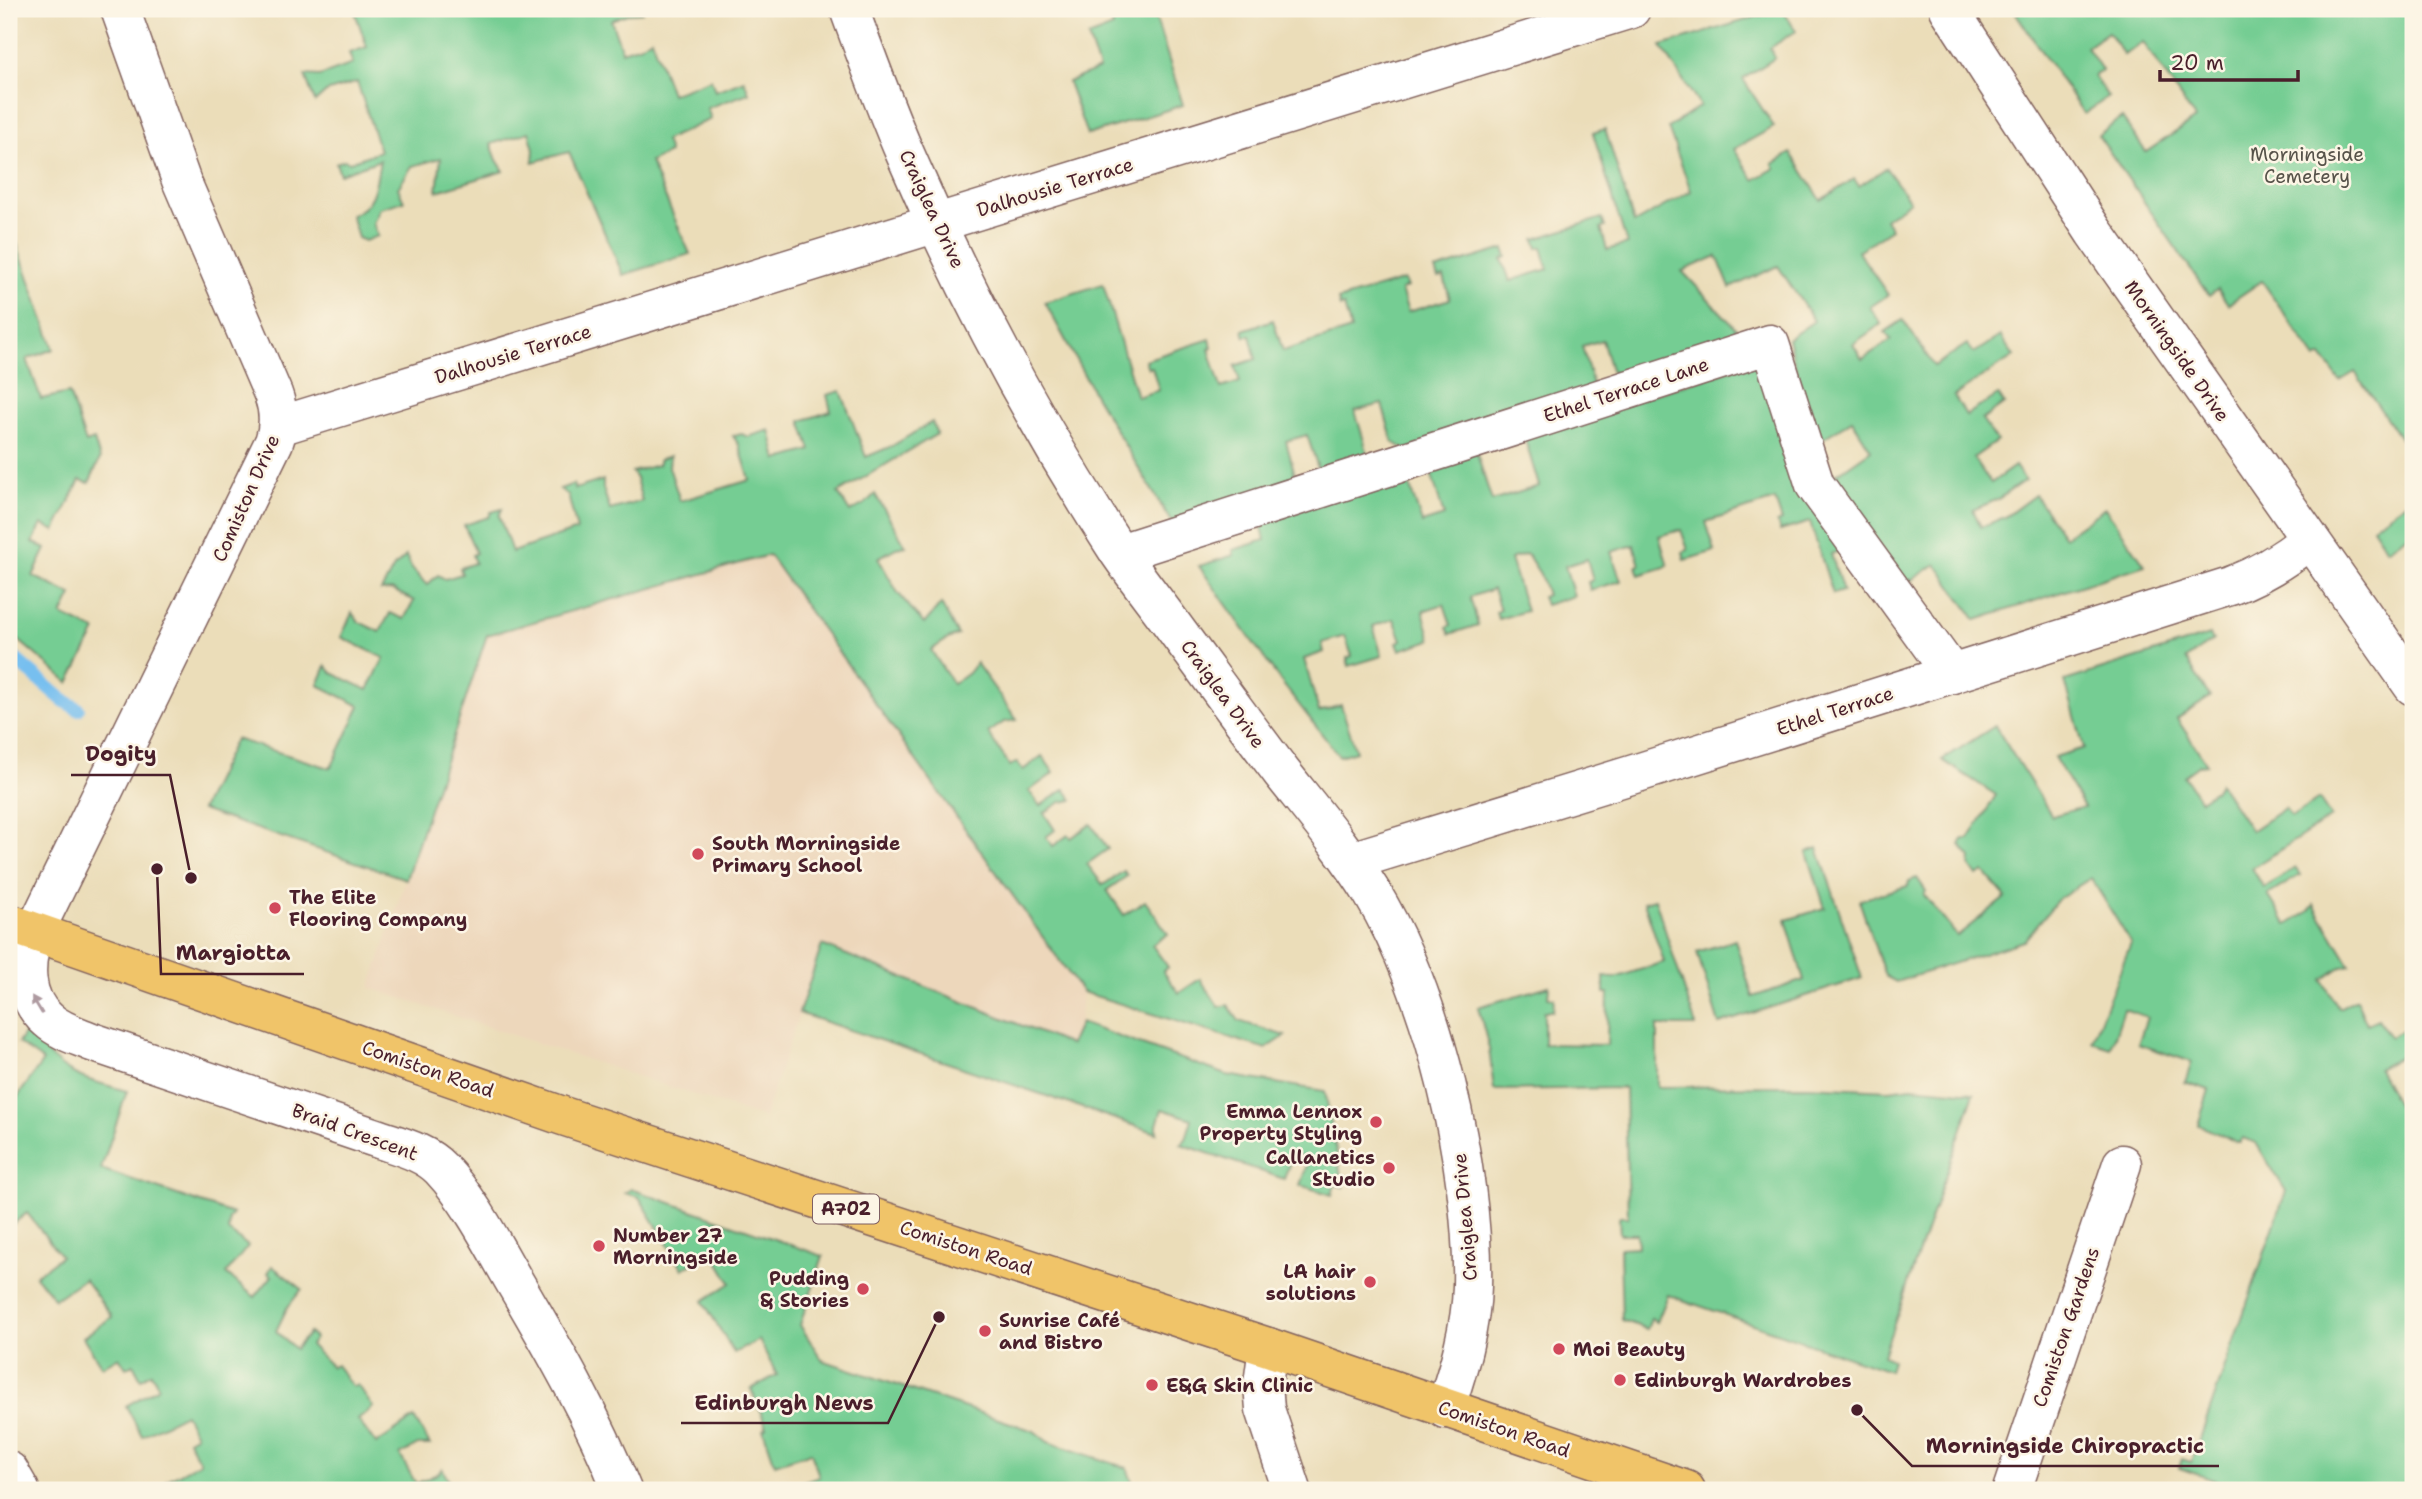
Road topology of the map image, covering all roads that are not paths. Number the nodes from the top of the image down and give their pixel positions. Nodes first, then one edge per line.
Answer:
1 (120, 9) edge
2 (849, 9) edge
3 (1631, 9) edge
4 (1950, 9) edge
5 (937, 223) junction
6 (278, 426) junction
7 (2309, 540) junction
8 (1120, 553) junction
9 (1952, 674) junction
10 (2413, 687) edge
11 (1351, 861) junction
12 (21, 928) edge
13 (2122, 1164) dead end
14 (1268, 1347) junction
15 (1445, 1409) junction
16 (9, 1471) edge
17 (20, 1490) edge
18 (622, 1490) edge
19 (1293, 1490) edge
20 (1686, 1490) edge
21 (2012, 1490) edge

1 - 6 street, Comiston Drive
2 - 5 street, Craiglea Drive
3 - 5 street, Dalhousie Terrace
4 - 7 street, Morningside Drive
5 - 6 street, Dalhousie Terrace
5 - 8 street, Craiglea Drive
6 - 12 street, Comiston Drive
7 - 9 street, Ethel Terrace
7 - 10 street, Morningside Drive
8 - 9 street, Ethel Terrace Lane
8 - 11 street, Craiglea Drive
9 - 11 street, Ethel Terrace
11 - 15 street, Craiglea Drive
12 - 14 main road, Comiston Road / A702
18 -> 12 street, Braid Crescent
13 - 21 street, Comiston Gardens
14 - 15 main road, Comiston Road / A702
14 - 19 street
15 - 20 main road, Comiston Road / A702
16 - 17 street

